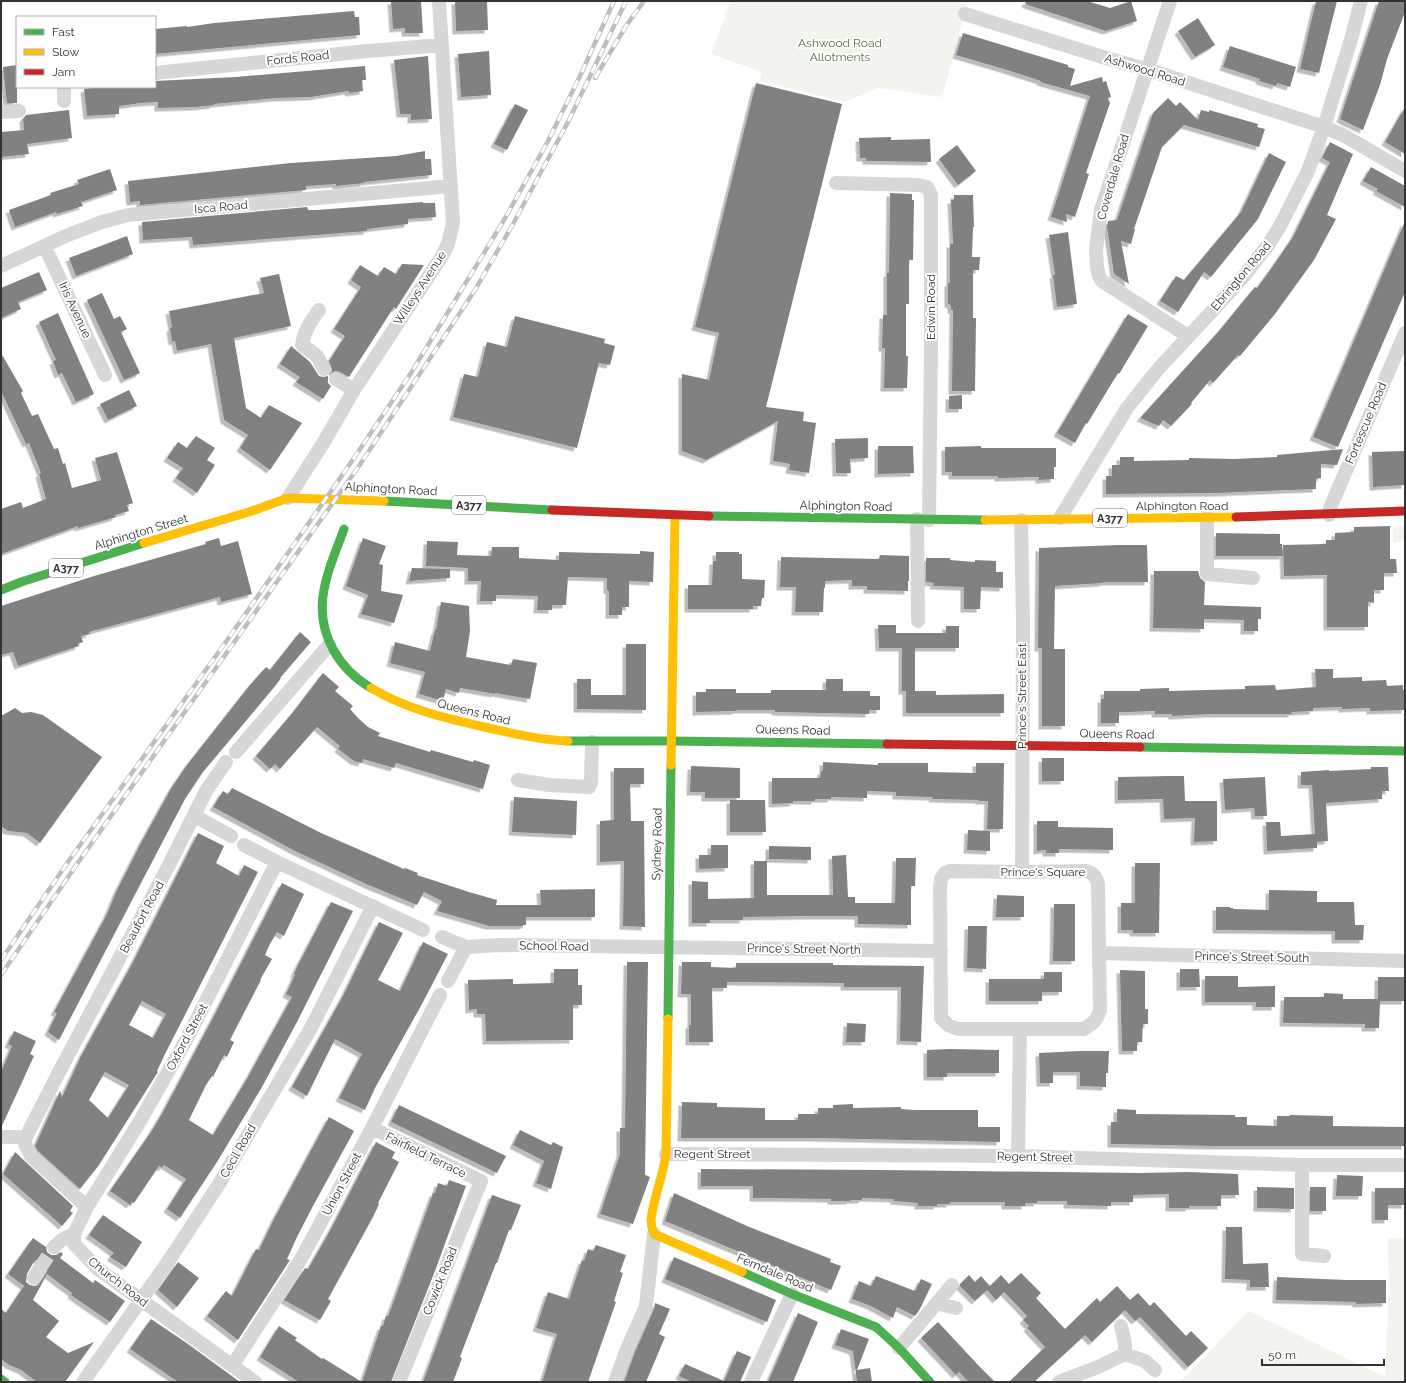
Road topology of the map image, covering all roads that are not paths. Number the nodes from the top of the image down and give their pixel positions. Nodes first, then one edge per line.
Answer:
1 (439, 1) edge
2 (1170, 1) edge
3 (1361, 1) edge
4 (964, 14) dead end
5 (442, 45) junction
6 (1146, 69) junction
7 (156, 73) edge
8 (19, 111) dead end
9 (1, 112) edge
10 (1324, 127) junction
11 (1405, 170) edge
12 (836, 184) dead end
13 (451, 186) junction
14 (45, 247) junction
15 (1, 266) edge
16 (318, 310) dead end
17 (1405, 333) edge
18 (1188, 336) junction
19 (324, 369) dead end
20 (105, 375) dead end
21 (336, 379) dead end
22 (354, 390) junction
23 (288, 498) junction
24 (1405, 511) edge
25 (1329, 514) junction
26 (674, 516) junction
27 (1060, 518) junction
28 (1208, 518) junction
29 (923, 519) junction
30 (1021, 520) junction
31 (344, 529) dead end
32 (1253, 578) dead end
33 (1, 590) edge
34 (918, 621) dead end
35 (329, 645) junction
36 (671, 740) junction
37 (592, 742) junction
38 (1022, 745) junction
39 (1405, 751) edge
40 (518, 780) dead end
41 (195, 816) junction
42 (230, 836) dead end
43 (244, 845) dead end
44 (277, 862) junction
45 (1022, 872) junction
46 (373, 906) junction
47 (423, 930) dead end
48 (442, 936) dead end
49 (466, 947) junction
50 (668, 948) junction
51 (941, 951) junction
52 (1099, 954) junction
53 (1405, 961) edge
54 (448, 981) dead end
55 (440, 995) dead end
56 (1020, 1030) junction
57 (372, 1128) junction
58 (1, 1137) edge
59 (26, 1137) junction
60 (666, 1154) junction
61 (1018, 1156) junction
62 (1302, 1165) junction
63 (1405, 1165) edge
64 (481, 1181) joint
65 (87, 1207) junction
66 (74, 1234) junction
67 (654, 1234) junction
68 (54, 1247) tunnel mouth
69 (1324, 1256) dead end
70 (952, 1285) dead end
71 (792, 1294) junction
72 (140, 1300) junction
73 (936, 1303) junction
74 (956, 1308) dead end
75 (1121, 1326) dead end
76 (899, 1348) junction
77 (1125, 1354) junction
78 (232, 1366) junction
79 (1155, 1370) dead end
80 (1, 1379) edge
81 (5, 1382) edge
82 (83, 1382) edge
83 (255, 1382) edge
84 (399, 1382) edge
85 (615, 1382) edge
86 (752, 1382) edge
87 (930, 1382) edge
88 (1060, 1382) edge

1 - 5 street, Willeys Avenue
2 - 6 street, Coverdale Road
3 - 10 street, Ebrington Road
4 - 6 street, Ashwood Road
5 - 7 street, Fords Road
5 - 13 street, Willeys Avenue
6 - 10 street, Ashwood Road
6 - 18 street, Coverdale Road
8 - 9 street
10 - 11 street, Ashwood Road
10 - 18 street, Ebrington Road
12 - 29 street, Edwin Road
13 - 14 street, Isca Road
13 - 22 street, Willeys Avenue
14 - 15 street, Isca Road
14 - 20 street, Iris Avenue
16 - 19 street
17 - 25 street, Fortescue Road
18 - 27 street, Ebrington Road
21 - 22 street
22 - 23 street, Willeys Avenue
23 - 26 main road, Alphington Road / A377
23 - 33 main road, Alphington Street / A377
24 - 25 main road, Alphington Road / A377
25 - 28 main road, Alphington Road / A377
26 - 29 main road, Alphington Road / A377
26 - 36 main road, Sydney Road
27 - 28 main road, Alphington Road / A377
27 - 30 main road, Alphington Road / A377
28 - 32 street
29 - 30 main road, Alphington Road / A377
29 - 34 street
30 - 38 street, Prince's Street East
31 - 35 main road, Queens Road
35 - 37 main road, Queens Road
35 - 41 street, Beaufort Road
36 - 37 main road, Queens Road
36 - 38 main road, Queens Road
36 - 50 main road, Sydney Road
37 - 40 street
38 - 39 main road, Queens Road
38 - 45 street, Prince's Street East
41 - 42 street
41 - 59 street, Beaufort Road
43 - 44 street
44 - 46 street
44 - 65 street, Oxford Street
45 - 51 street, Prince's Square
45 - 52 street, Prince's Square
46 - 47 street
46 - 72 street, Cecil Road
48 - 49 street, School Road
49 - 50 street, School Road
49 - 54 street
50 - 51 street, Prince's Street North
50 - 60 main road, Sydney Road
51 - 56 street, Prince's Square
52 - 53 street, Prince's Street South
52 - 56 street, Prince's Square
55 - 57 street, Union Street
56 - 61 street
57 - 64 street, Fairfield Terrace
57 - 78 street, Union Street
58 - 59 street
59 - 65 street
60 - 61 street, Regent Street
60 - 67 main road, Sydney Road
61 - 62 street, Regent Street
62 - 63 street, Regent Street
62 - 69 street
64 - 84 street, Cowick Road
65 - 66 street
66 - 68 street
66 - 72 street, Church Road
67 - 71 main road, Ferndale Road
67 - 85 street
70 - 73 street
71 - 76 main road, Ferndale Road
71 - 86 street
72 - 78 street, Church Road
72 - 82 street, Cecil Road
73 - 74 street
73 - 76 street
75 - 77 street
76 - 87 main road, Ferndale Road
77 - 79 street
77 - 88 street
78 - 83 street, Church Road
80 - 81 main road

